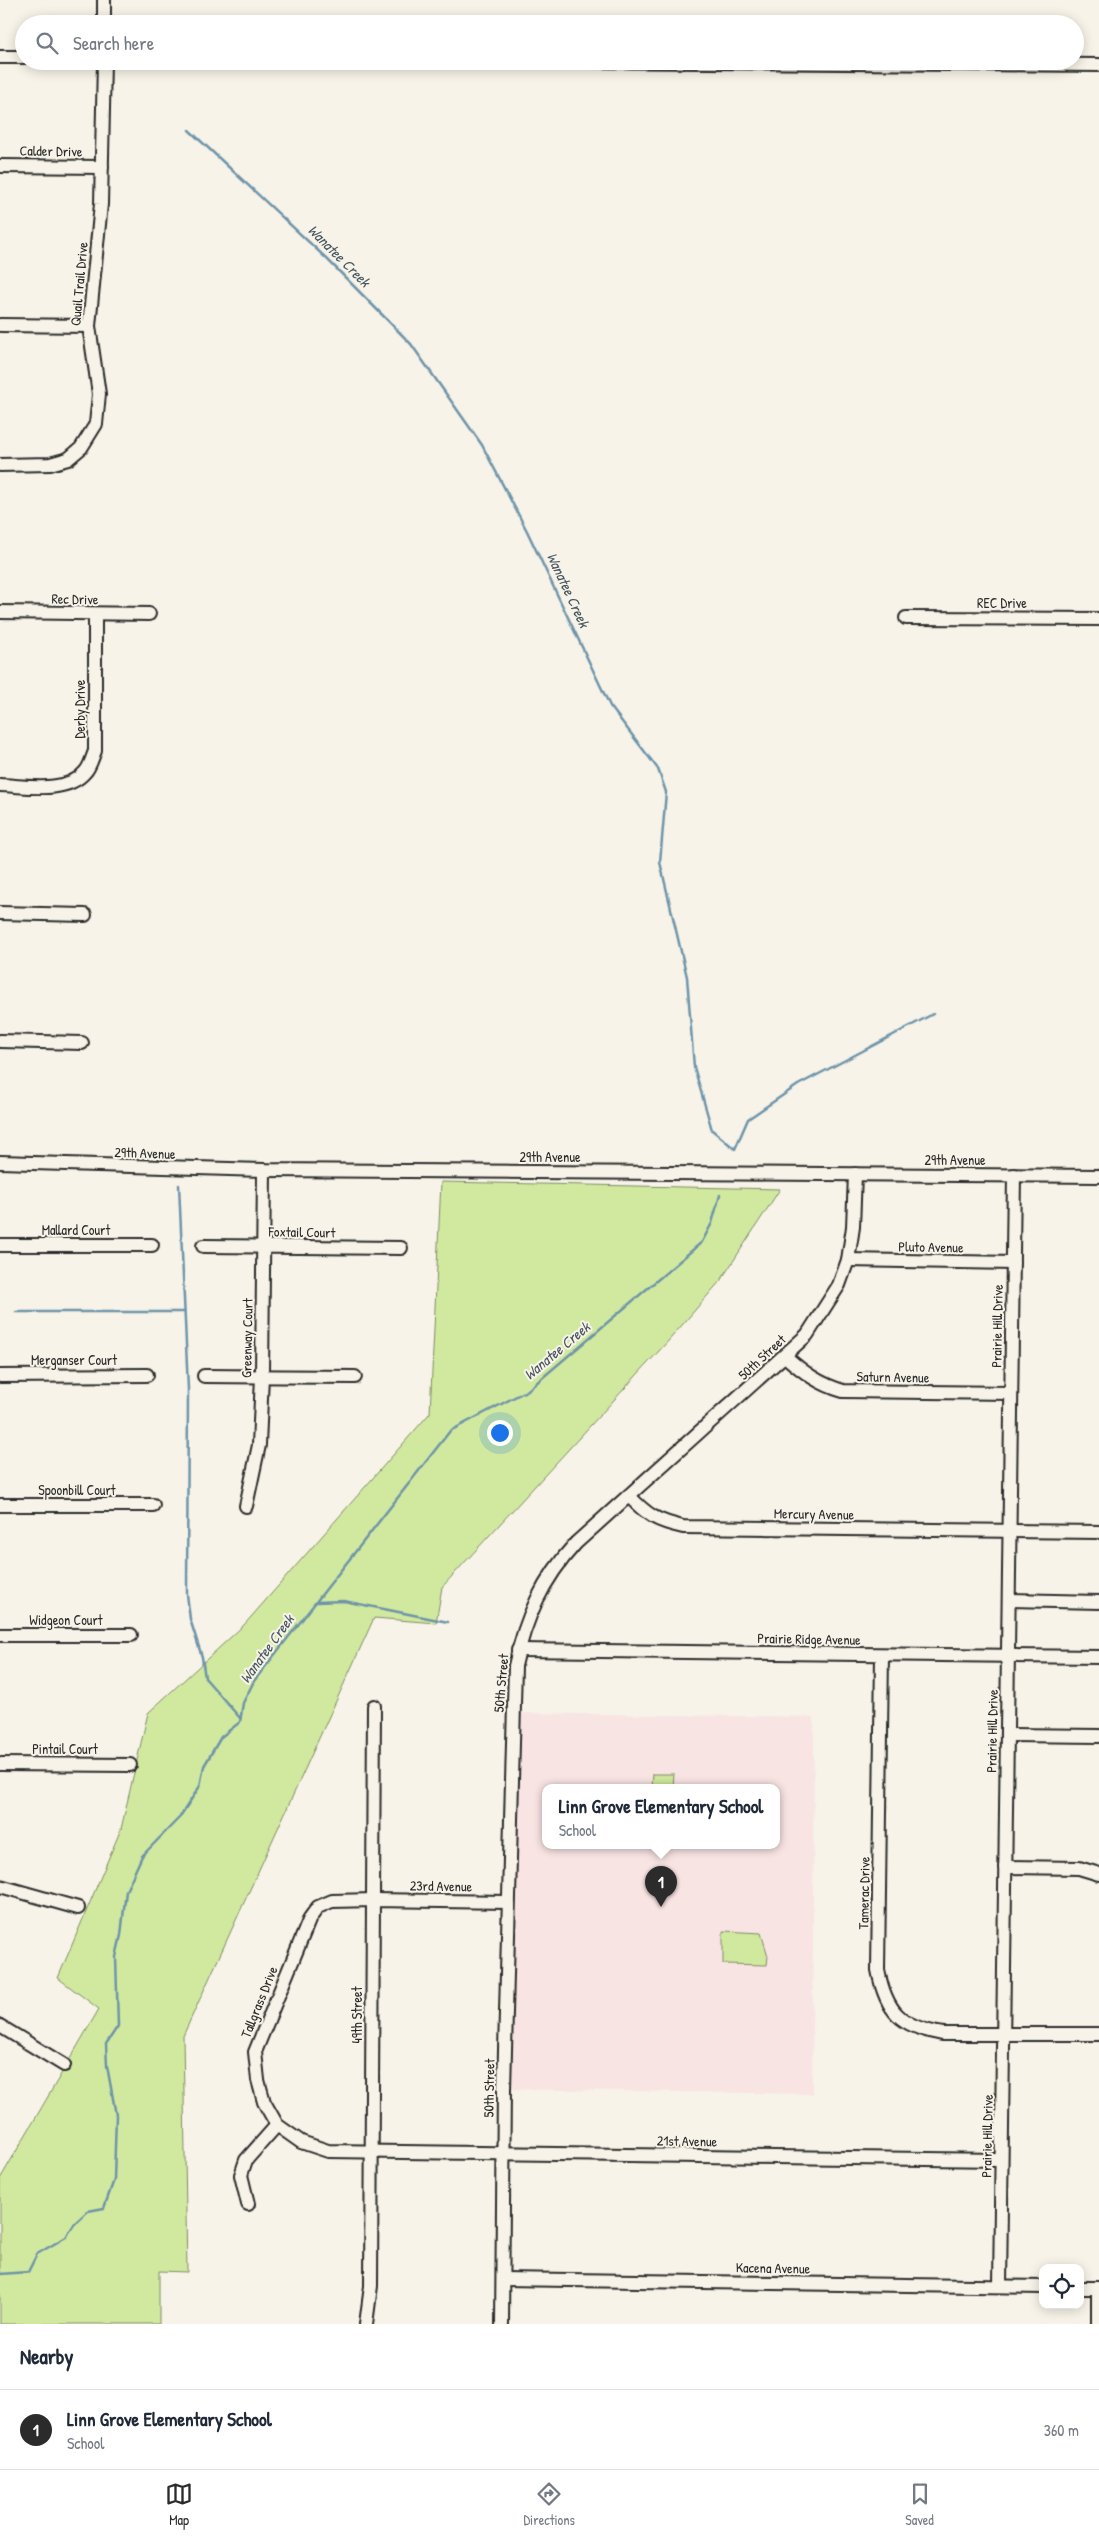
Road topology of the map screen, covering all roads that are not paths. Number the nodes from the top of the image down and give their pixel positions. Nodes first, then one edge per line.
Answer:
1 (104, 0) edge
2 (104, 15) edge
3 (0, 57) edge
4 (15, 57) edge
5 (1084, 65) edge
6 (1099, 65) edge
7 (104, 70) edge
8 (0, 166) edge
9 (102, 167) junction
10 (0, 325) edge
11 (89, 326) junction
12 (0, 465) edge
13 (0, 612) edge
14 (95, 614) junction
15 (149, 614) dead end
16 (906, 618) dead end
17 (1099, 619) edge
18 (0, 785) edge
19 (0, 914) edge
20 (85, 915) dead end
21 (0, 1041) edge
22 (82, 1043) dead end
23 (0, 1162) edge
24 (264, 1170) junction
25 (855, 1174) junction
26 (1014, 1175) junction
27 (1099, 1176) edge
28 (0, 1245) edge
29 (152, 1246) dead end
30 (203, 1246) dead end
31 (262, 1246) junction
32 (401, 1248) dead end
33 (848, 1260) junction
34 (1013, 1263) junction
35 (785, 1356) junction
36 (148, 1375) dead end
37 (0, 1376) edge
38 (204, 1376) dead end
39 (262, 1376) junction
40 (355, 1377) dead end
41 (1011, 1393) junction
42 (629, 1496) junction
43 (0, 1504) edge
44 (153, 1505) dead end
45 (246, 1506) dead end
46 (1009, 1532) junction
47 (1099, 1532) edge
48 (1009, 1600) junction
49 (1099, 1602) edge
50 (0, 1635) edge
51 (131, 1635) dead end
52 (518, 1650) junction
53 (882, 1655) junction
54 (1008, 1656) junction
55 (1099, 1657) edge
56 (374, 1706) dead end
57 (1007, 1735) junction
58 (1099, 1736) edge
59 (0, 1764) edge
60 (130, 1765) dead end
61 (1005, 1867) junction
62 (1099, 1874) edge
63 (0, 1886) edge
64 (373, 1900) junction
65 (508, 1902) junction
66 (78, 1908) dead end
67 (0, 2026) edge
68 (1099, 2034) edge
69 (1003, 2035) junction
70 (64, 2065) dead end
71 (277, 2125) junction
72 (372, 2151) junction
73 (504, 2153) junction
74 (1001, 2160) junction
75 (248, 2204) dead end
76 (502, 2279) junction
77 (1000, 2286) junction
78 (1039, 2287) edge
79 (1084, 2288) edge
80 (1099, 2288) edge
81 (366, 2324) edge
82 (502, 2324) edge
83 (1098, 2324) edge

1 - 2 street
3 - 4 street
5 - 6 street
7 - 9 street, Quail Trail Drive
8 - 9 street, Calder Drive
9 - 11 street, Quail Trail Drive
10 - 11 street
11 - 12 street, Quail Trail Drive
13 - 14 street, Rec Drive
14 - 15 street, Rec Drive
14 - 18 street, Derby Drive
16 - 17 street, REC Drive
19 - 20 street
21 - 22 street
23 - 24 street, 29th Avenue
24 - 25 street, 29th Avenue
24 - 31 street, Greenway Court
25 - 26 street, 29th Avenue
25 - 33 street, 50th Street
26 - 27 street, 29th Avenue
26 - 34 street, Prairie Hill Drive
28 - 29 street, Mallard Court
30 - 31 street, Foxtail Court
31 - 32 street, Foxtail Court
31 - 39 street, Greenway Court
33 - 34 street, Pluto Avenue
33 - 35 street, 50th Street
34 - 41 street, Prairie Hill Drive
35 - 41 street, Saturn Avenue
35 - 42 street, 50th Street
36 - 37 street, Merganser Court
38 - 39 street
39 - 40 street
39 - 45 street, Greenway Court
41 - 46 street, Prairie Hill Drive
42 - 46 street, Mercury Avenue
42 - 52 street, 50th Street
43 - 44 street, Spoonbill Court
46 - 47 street, Mercury Avenue
46 - 48 street, Prairie Hill Drive
48 - 49 street
48 - 54 street, Prairie Hill Drive
50 - 51 street, Widgeon Court
52 - 53 street, Prairie Ridge Avenue
52 - 65 street, 50th Street
53 - 54 street, Prairie Ridge Avenue
53 - 69 street, Tamerac Drive
54 - 55 street, Prairie Ridge Avenue
54 - 57 street, Prairie Hill Drive
56 - 64 street, 49th Street
57 - 58 street
57 - 61 street, Prairie Hill Drive
59 - 60 street, Pintail Court
61 - 62 street
61 - 69 street, Prairie Hill Drive
63 - 66 street
64 - 65 street, 23rd Avenue
64 - 71 street, Tallgrass Drive
64 - 72 street, 49th Street
65 - 73 street, 50th Street
67 - 70 street
68 - 69 street, Tamerac Drive
69 - 74 street, Prairie Hill Drive
71 - 72 street, Tallgrass Drive
71 - 75 street
72 - 73 street, 21st Avenue
72 - 81 street, 49th Street
73 - 74 street, 21st Avenue
73 - 76 street, 50th Street
74 - 77 street, Prairie Hill Drive
76 - 77 street, Kacena Avenue
76 - 82 street, 50th Street
77 - 78 street, Kacena Avenue
79 - 80 street
80 - 83 street

